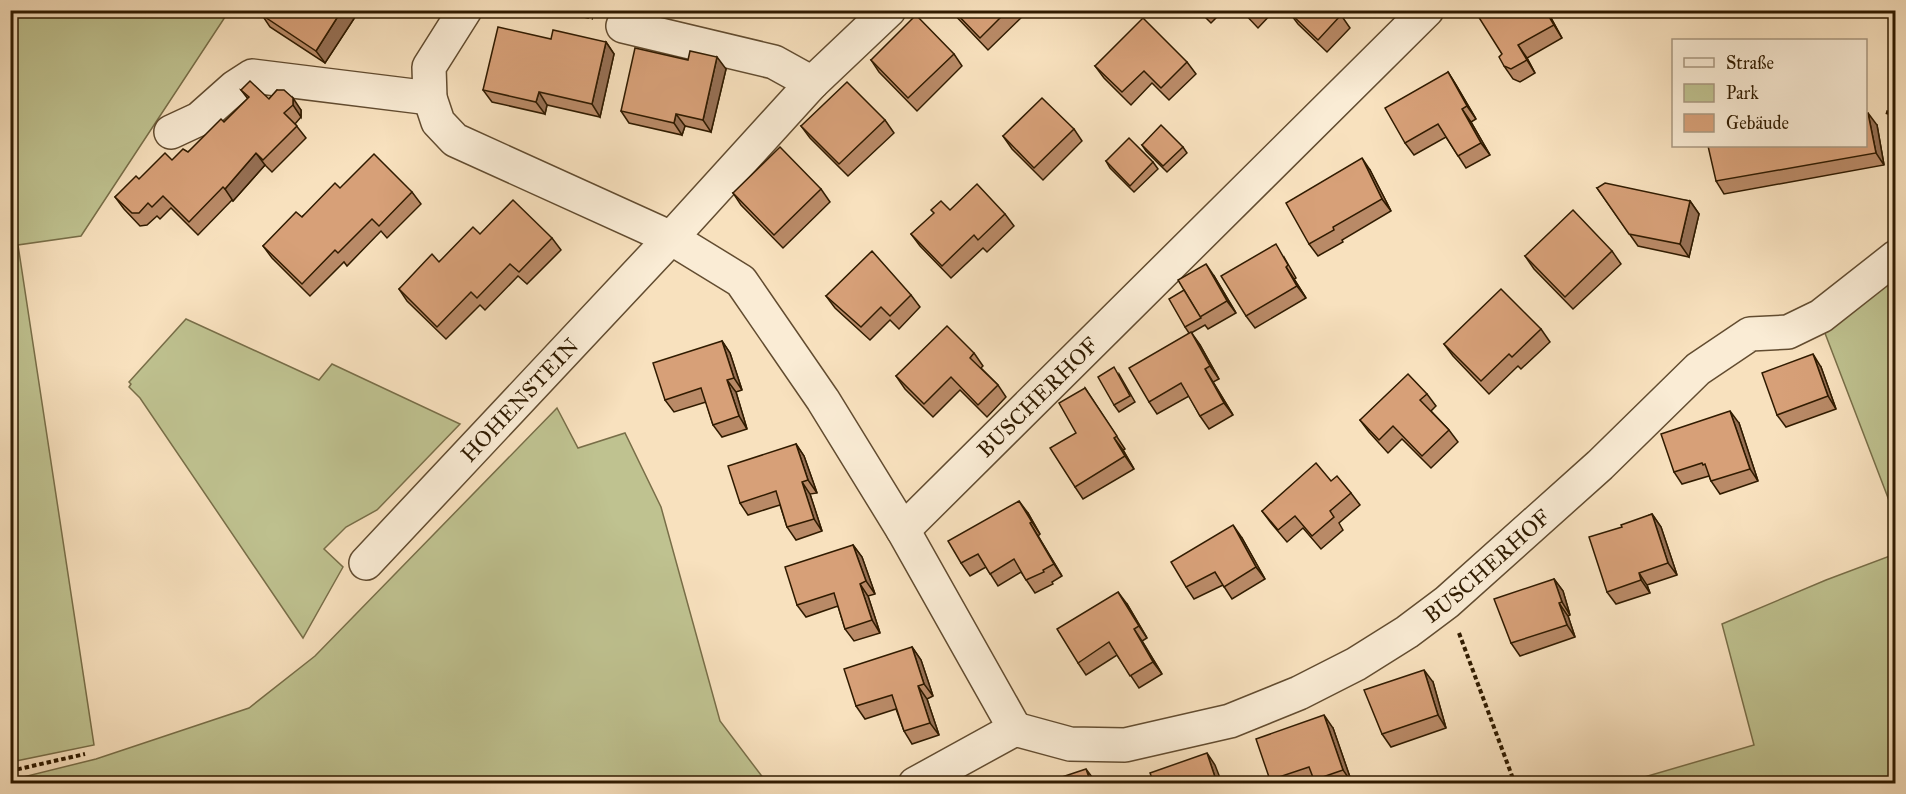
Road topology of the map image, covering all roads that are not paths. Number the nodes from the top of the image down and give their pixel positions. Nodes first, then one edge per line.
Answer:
1 (465, 10) edge
2 (889, 10) edge
3 (1427, 10) edge
4 (624, 26) dead end
5 (812, 83) junction
6 (430, 98) junction
7 (171, 132) dead end
8 (671, 238) junction
9 (1896, 257) edge
10 (903, 530) junction
11 (366, 563) dead end
12 (1015, 729) junction
13 (915, 783) edge

1 - 6 street
2 - 5 street, HOHENSTEIN
3 - 10 street, BUSCHERHOF
4 - 5 street
5 - 8 street, HOHENSTEIN
6 - 7 street
6 - 8 street
8 - 10 street
8 - 11 street, HOHENSTEIN
9 - 12 street, BUSCHERHOF
10 - 12 street
12 - 13 street

